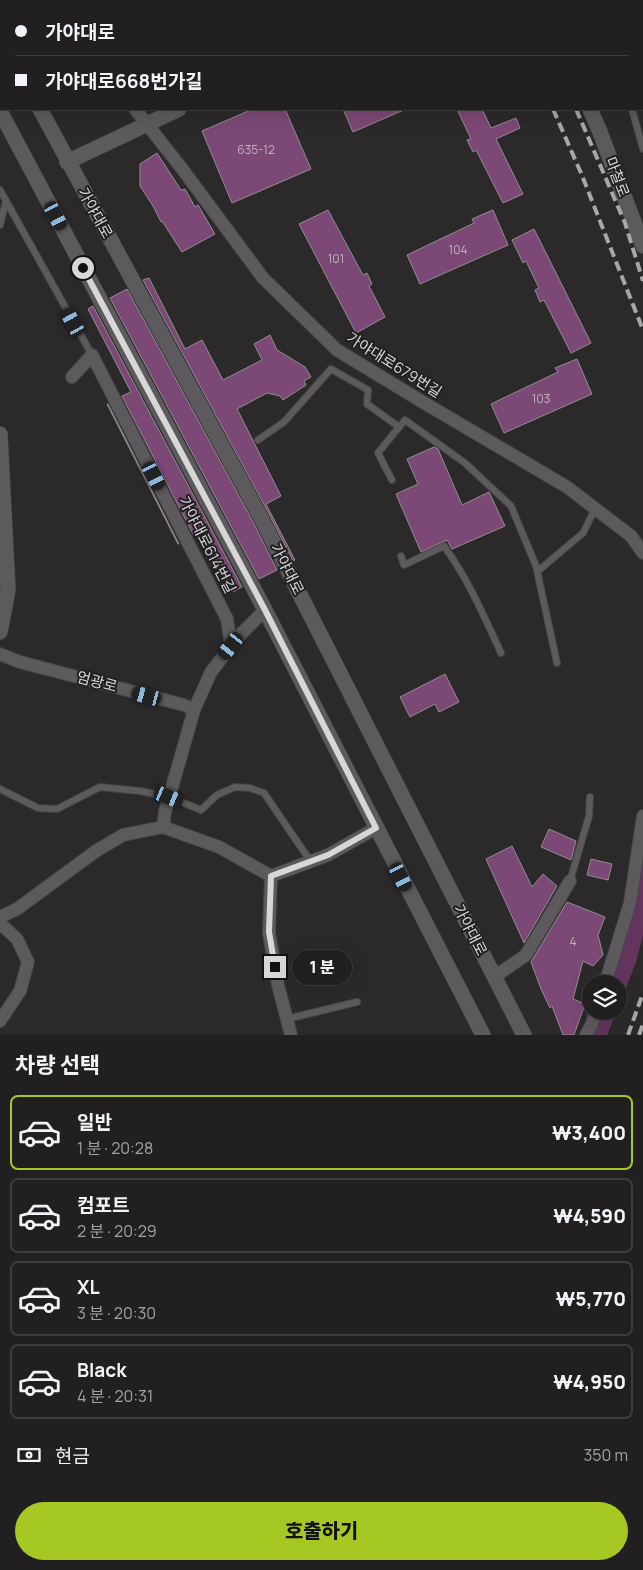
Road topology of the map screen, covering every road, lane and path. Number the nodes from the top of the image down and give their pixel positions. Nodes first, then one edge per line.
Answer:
1 (41, 110) edge
2 (135, 110) edge
3 (177, 110) edge
4 (590, 110) edge
5 (632, 110) edge
6 (0, 111) edge
7 (146, 124) junction
8 (643, 149) edge
9 (67, 162) junction
10 (0, 190) edge
11 (6, 201) junction
12 (0, 225) edge
13 (643, 246) edge
14 (92, 355) junction
15 (72, 377) dead end
16 (400, 426) junction
17 (0, 434) edge
18 (258, 440) dead end
19 (392, 480) dead end
20 (595, 508) junction
21 (643, 553) edge
22 (401, 556) dead end
23 (538, 572) junction
24 (265, 610) junction
25 (0, 632) edge
26 (231, 646) junction
27 (501, 653) dead end
28 (0, 654) edge
29 (557, 663) dead end
30 (194, 710) junction
31 (0, 789) edge
32 (169, 797) junction
33 (590, 797) dead end
34 (643, 816) edge
35 (162, 827) junction
36 (376, 828) junction
37 (311, 862) junction
38 (271, 876) junction
39 (570, 881) joint
40 (0, 918) edge
41 (0, 923) edge
42 (607, 975) edge
43 (494, 977) junction
44 (357, 1002) dead end
45 (287, 1019) junction
46 (0, 1020) edge
47 (593, 1020) edge
48 (481, 1032) edge
49 (291, 1035) edge
50 (524, 1035) edge
51 (586, 1035) edge

1 - 9 main road, 가야대로
2 - 7 street, 가야대로679번길
3 - 7 main road
4 - 13 main road, 마철로
5 - 8 lane
6 - 24 main road
7 - 9 main road
7 - 20 street, 가야대로679번길
9 - 43 main road, 가야대로
10 - 11 lane, 가야대로614번길
11 - 12 lane
11 - 14 lane, 가야대로614번길
14 - 15 street
14 - 26 street, 가야대로614번길
16 - 18 lane
16 - 19 lane
16 - 23 lane
17 - 25 main road
20 - 21 street, 가야대로679번길
20 - 23 lane
22 - 27 lane
23 - 29 lane
24 - 26 street
24 - 36 main road
26 - 30 street
28 - 30 street, 엄광로
30 - 32 street
31 - 32 lane
32 - 35 street
32 - 37 lane
33 - 39 lane
34 - 42 street
35 - 38 street
35 - 40 street
36 - 37 street
36 - 48 main road
37 - 38 street
38 - 45 street
39 - 43 street
41 - 46 street
43 - 50 main road, 가야대로
44 - 45 lane
45 - 49 street
47 - 51 street

